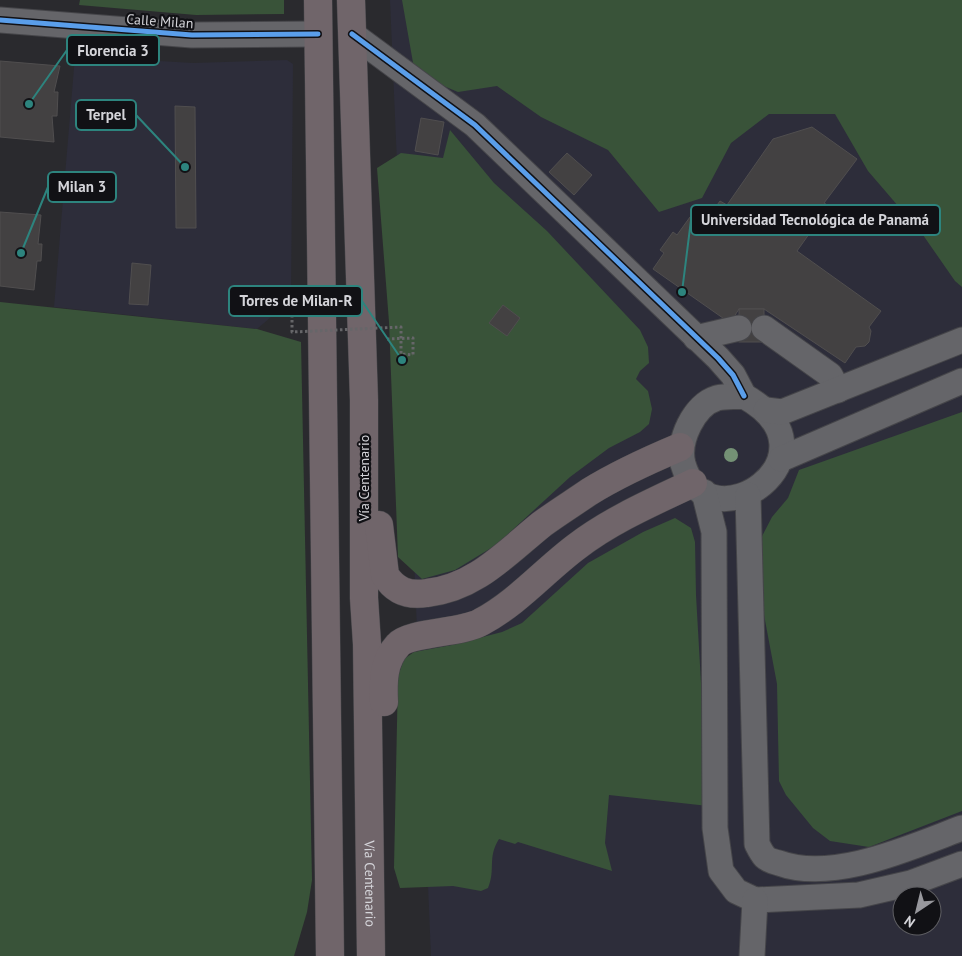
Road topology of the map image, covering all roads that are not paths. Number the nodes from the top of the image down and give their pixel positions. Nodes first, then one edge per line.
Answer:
1 (318, 0) edge
2 (352, 0) edge
3 (0, 20) edge
4 (318, 34) junction
5 (352, 34) junction
6 (738, 328) dead end
7 (764, 328) dead end
8 (696, 338) junction
9 (962, 340) edge
10 (962, 381) edge
11 (838, 390) junction
12 (744, 396) junction
13 (364, 400) junction
14 (766, 410) junction
15 (680, 447) junction
16 (781, 459) junction
17 (698, 488) junction
18 (748, 495) junction
19 (369, 778) junction
20 (962, 828) edge
21 (962, 864) edge
22 (755, 900) junction
23 (330, 956) edge
24 (371, 956) edge
25 (752, 956) edge

1 - 4 highway
2 - 5 highway, Vía Centenario
3 - 4 street, Calle Milan
4 - 23 highway
5 - 8 street
5 - 13 highway, Vía Centenario
6 - 8 street
7 - 11 street
8 - 12 street
9 - 11 street
10 - 16 street
11 - 14 street
12 - 14 street
12 - 15 street
13 - 15 highway
13 - 19 highway, Vía Centenario
14 - 16 street
15 - 17 street
16 - 18 street
17 - 18 street
17 - 19 highway
17 - 22 street
18 - 20 street
19 - 24 highway, Vía Centenario
21 - 22 street
22 - 25 street

